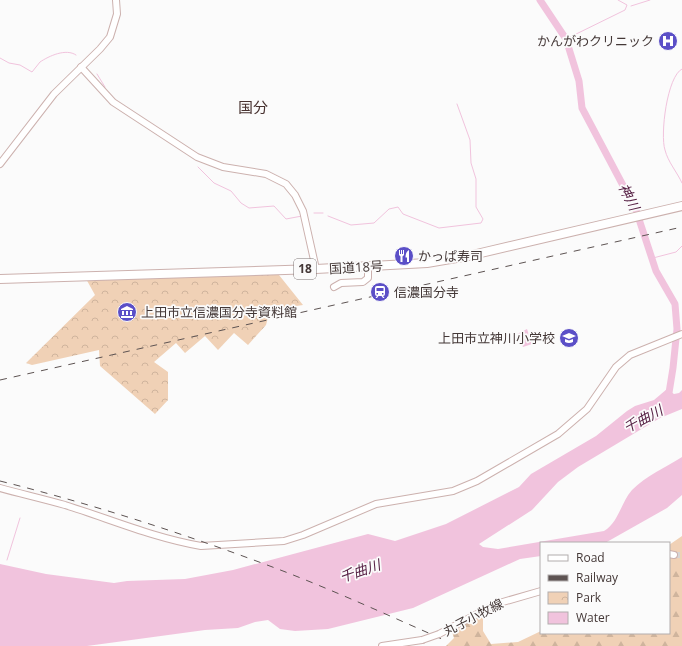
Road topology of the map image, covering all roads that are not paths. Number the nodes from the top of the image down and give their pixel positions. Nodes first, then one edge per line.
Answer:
1 (116, 0) edge
2 (81, 67) junction
3 (0, 164) edge
4 (682, 206) edge
5 (368, 267) junction
6 (316, 269) junction
7 (0, 279) edge
8 (334, 287) dead end
9 (682, 334) edge
10 (0, 488) edge
11 (540, 591) edge
12 (382, 646) edge

1 - 2 street
2 - 3 street
2 - 6 street
4 - 5 highway, 国道18号 / 18
5 - 6 highway, 国道18号 / 18
5 - 8 street
6 - 7 highway, 国道18号 / 18
9 - 10 street
11 - 12 street, 丸子小牧線, bridge

